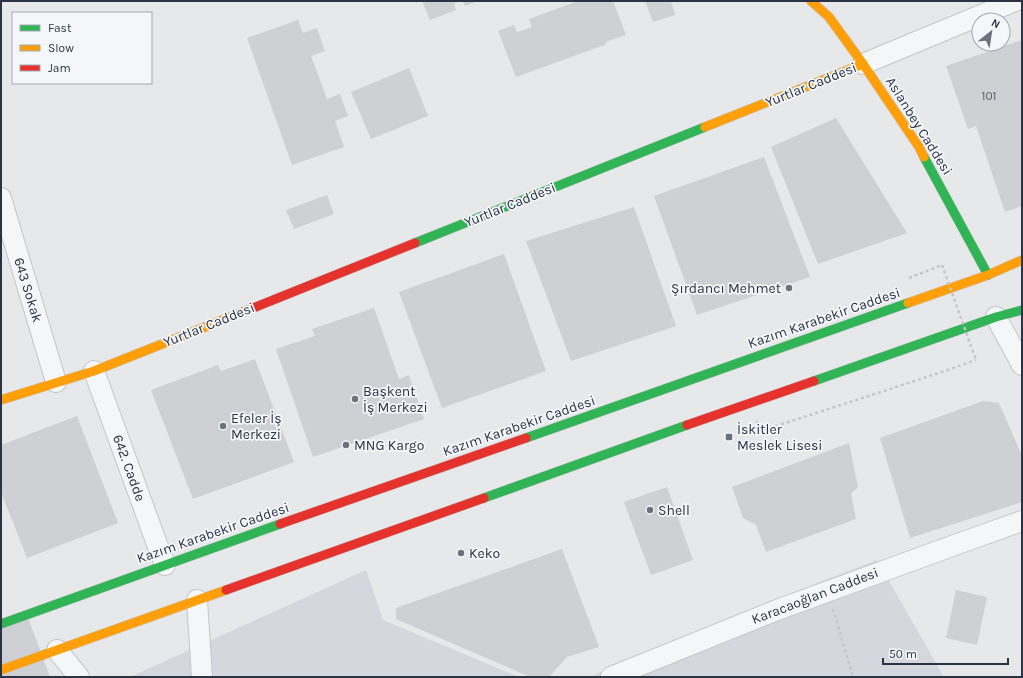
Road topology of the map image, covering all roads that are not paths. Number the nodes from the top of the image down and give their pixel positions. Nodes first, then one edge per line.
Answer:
1 (811, 1) edge
2 (1016, 1) edge
3 (863, 64) junction
4 (1, 198) edge
5 (1022, 260) edge
6 (988, 276) junction
7 (1022, 310) edge
8 (996, 317) junction
9 (1022, 365) edge
10 (94, 371) junction
11 (56, 382) junction
12 (1, 400) edge
13 (1022, 521) edge
14 (165, 565) junction
15 (197, 600) junction
16 (1, 624) edge
17 (57, 650) junction
18 (1, 670) edge
19 (79, 677) edge
20 (202, 677) edge
21 (611, 677) edge

1 - 3 main road, Aslanbey Caddesi
2 - 3 street, Yurtlar Caddesi
3 - 6 main road, Aslanbey Caddesi
3 - 10 main road, Yurtlar Caddesi
4 - 11 street, 643 Sokak
5 - 6 main road, Kazım Karabekir Caddesi
6 - 14 main road, Kazım Karabekir Caddesi
7 - 8 main road
8 - 9 street
8 - 15 main road
10 - 11 main road, Yurtlar Caddesi
10 - 14 street, 642. Cadde
11 - 12 main road, Yurtlar Caddesi
13 - 21 street, Karacaoğlan Caddesi
14 - 16 main road, Kazım Karabekir Caddesi
15 - 17 main road
15 - 20 street
17 - 18 main road
17 - 19 street

